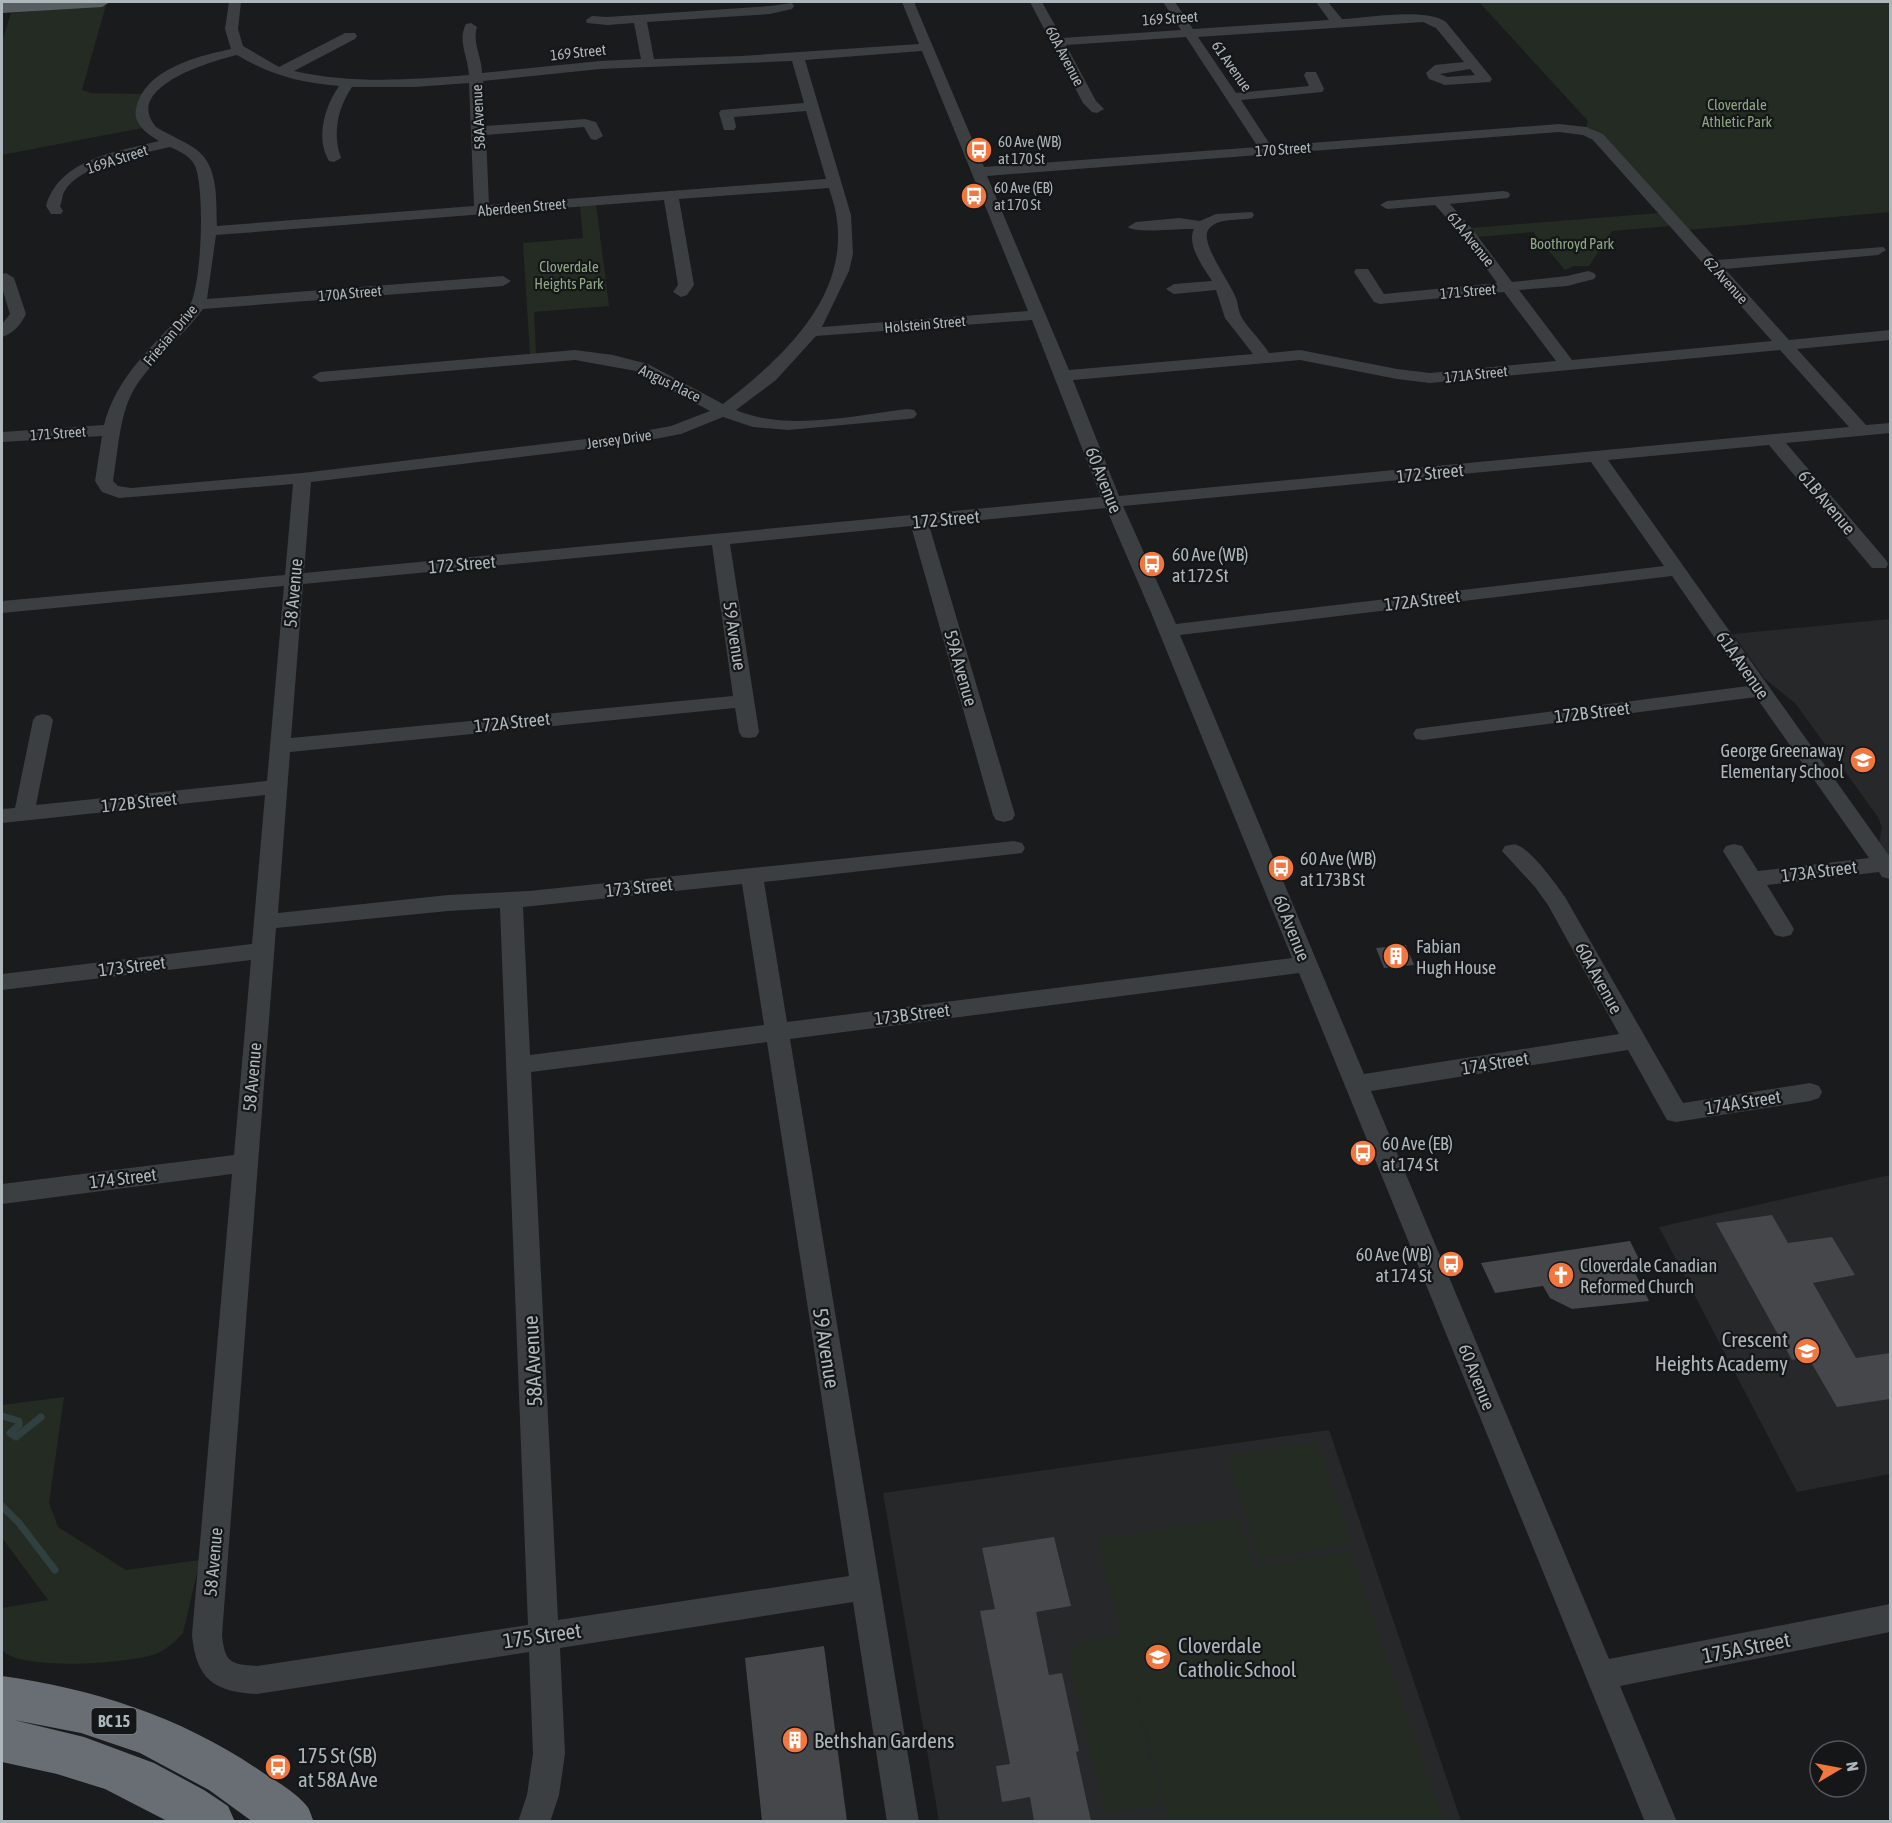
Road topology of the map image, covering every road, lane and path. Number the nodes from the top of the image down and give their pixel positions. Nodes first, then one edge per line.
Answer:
1 (102, 2) edge
2 (236, 2) edge
3 (908, 2) edge
4 (1036, 2) edge
5 (1169, 2) edge
6 (1322, 2) edge
7 (788, 6) dead end
8 (2, 8) edge
9 (640, 19) junction
10 (592, 20) dead end
11 (1339, 24) junction
12 (471, 27) dead end
13 (1189, 33) junction
14 (350, 36) dead end
15 (1058, 42) junction
16 (927, 48) junction
17 (239, 51) junction
18 (797, 57) junction
19 (648, 63) junction
20 (1474, 65) dead end
21 (281, 72) junction
22 (1311, 75) dead end
23 (476, 77) junction
24 (348, 83) junction
25 (1233, 96) junction
26 (811, 107) junction
27 (1097, 109) dead end
28 (729, 127) dead end
29 (480, 130) junction
30 (1586, 131) joint
31 (596, 136) dead end
32 (171, 142) junction
33 (1267, 150) junction
34 (334, 158) dead end
35 (979, 172) junction
36 (834, 183) junction
37 (1503, 195) dead end
38 (671, 196) junction
39 (1439, 201) junction
40 (1386, 205) dead end
41 (482, 210) junction
42 (56, 211) dead end
43 (1247, 215) dead end
44 (1203, 226) junction
45 (1136, 227) dead end
46 (210, 231) junction
47 (1878, 250) dead end
48 (1713, 265) junction
49 (1362, 272) dead end
50 (1588, 276) dead end
51 (6, 278) dead end
52 (503, 281) dead end
53 (1222, 285) junction
54 (1510, 287) junction
55 (1174, 289) dead end
56 (681, 292) dead end
57 (198, 305) junction
58 (1038, 315) junction
59 (812, 330) junction
60 (2, 332) edge
61 (1890, 335) edge
62 (1784, 344) junction
63 (1264, 358) junction
64 (1567, 365) junction
65 (1063, 376) junction
66 (320, 377) dead end
67 (724, 411) junction
68 (908, 414) dead end
69 (1890, 428) edge
70 (114, 430) junction
71 (1862, 431) junction
72 (2, 437) edge
73 (1774, 440) junction
74 (1597, 457) junction
75 (302, 478) junction
76 (106, 488) joint
77 (1113, 504) junction
78 (919, 522) junction
79 (720, 540) junction
80 (1879, 564) dead end
81 (1676, 570) junction
82 (294, 580) junction
83 (2, 608) edge
84 (1168, 631) junction
85 (1761, 690) junction
86 (745, 701) junction
87 (43, 720) dead end
88 (749, 732) dead end
89 (1423, 734) dead end
90 (280, 746) junction
91 (276, 787) junction
92 (24, 814) junction
93 (1004, 815) dead end
94 (2, 816) edge
95 (1014, 848) dead end
96 (1513, 851) dead end
97 (1734, 851) dead end
98 (1888, 868) edge
99 (753, 875) junction
100 (1753, 879) junction
101 (511, 899) junction
102 (264, 922) junction
103 (1783, 929) dead end
104 (262, 951) junction
105 (1306, 964) junction
106 (2, 982) edge
107 (777, 1031) junction
108 (1634, 1040) junction
109 (518, 1065) junction
110 (1356, 1084) junction
111 (1810, 1092) dead end
112 (1676, 1113) joint
113 (245, 1163) junction
114 (2, 1194) edge
115 (865, 1587) junction
116 (1890, 1618) edge
117 (544, 1634) junction
118 (220, 1673) joint
119 (1601, 1676) junction
120 (2, 1697) edge
121 (2, 1740) edge
122 (211, 1821) edge
123 (290, 1821) edge
124 (534, 1821) edge
125 (903, 1821) edge
126 (1661, 1821) edge

1 - 8 main road
2 - 17 street
3 - 16 street, 60 Avenue
4 - 15 street, 60A Avenue
5 - 13 street, 61 Avenue
6 - 11 street
7 - 9 street
9 - 10 street
9 - 19 street
11 - 13 street, 169 Street
11 - 20 street, 169 Street
12 - 23 street, 58A Avenue
13 - 15 street, 169 Street
13 - 25 street, 61 Avenue
14 - 21 street
15 - 27 street, 60A Avenue
16 - 18 street, 169 Street
16 - 35 street, 60 Avenue
17 - 21 street, 169 Street
17 - 32 street, Friesian Drive
18 - 19 street, 169 Street
18 - 26 street, Jersey Drive
19 - 23 street, 169 Street
21 - 24 street, 169 Street
22 - 25 street
23 - 24 street, 169 Street
23 - 29 street, 58A Avenue
24 - 34 street
25 - 33 street, 61 Avenue
26 - 28 street
26 - 36 street, Jersey Drive
29 - 31 street
29 - 41 street, 58A Avenue
30 - 33 street, 170 Street
30 - 48 street, 62 Avenue
32 - 42 street, 169A Street
32 - 46 street, Friesian Drive
33 - 35 street, 170 Street
35 - 58 street, 60 Avenue
36 - 38 street, Aberdeen Street
36 - 59 street, Jersey Drive
37 - 39 street
38 - 41 street, Aberdeen Street
38 - 56 street
39 - 40 street
39 - 54 street, 61A Avenue
41 - 46 street, Aberdeen Street
43 - 44 street
44 - 45 street
44 - 53 street
46 - 57 street, Friesian Drive
47 - 48 street
48 - 62 street, 62 Avenue
49 - 54 street, 171 Street
50 - 54 street, 171 Street
51 - 60 street
52 - 57 street, 170A Street
53 - 55 street
53 - 63 street
54 - 64 street, 61A Avenue
57 - 70 street, Friesian Drive
58 - 59 street, Holstein Street
58 - 65 street, 60 Avenue
59 - 67 street, Jersey Drive
61 - 62 street, 171A Street
62 - 64 street, 171A Street
62 - 71 street, 62 Avenue
63 - 64 street, 171A Street
63 - 65 street, 171A Street
65 - 77 street, 60 Avenue
66 - 67 street, Angus Place
67 - 68 street, Angus Place
67 - 75 street, Jersey Drive
69 - 71 street, 172 Street
70 - 72 street, 171 Street
70 - 76 street, Friesian Drive
71 - 73 street, 172 Street
73 - 74 street, 172 Street
73 - 80 street, 61B Avenue
74 - 77 street, 172 Street
74 - 81 street, 61A Avenue
75 - 76 street, Jersey Drive
75 - 82 street, 58 Avenue
77 - 78 street, 172 Street
77 - 84 street, 60 Avenue
78 - 79 street, 172 Street
78 - 93 street, 59A Avenue
79 - 82 street, 172 Street
79 - 86 street, 59 Avenue
81 - 84 street, 172A Street
81 - 85 street, 61A Avenue
82 - 83 street, 172 Street
82 - 90 street, 58 Avenue
84 - 105 street, 60 Avenue
85 - 89 street, 172B Street
85 - 98 street, 61A Avenue
86 - 88 street, 59 Avenue
86 - 90 street, 172A Street
87 - 92 street
90 - 91 street, 58 Avenue
91 - 92 street, 172B Street
91 - 102 street, 58 Avenue
92 - 94 street, 172B Street
95 - 99 street, 173 Street
96 - 108 street, 60A Avenue
97 - 100 street, 173A Street
98 - 100 street, 173A Street
99 - 101 street, 173 Street
99 - 107 street, 59 Avenue
100 - 103 street, 173A Street
101 - 102 street, 173 Street
101 - 109 street, 58A Avenue
102 - 104 street, 58 Avenue
104 - 106 street, 173 Street
104 - 113 street, 58 Avenue
105 - 107 street, 173B Street
105 - 110 street, 60 Avenue
107 - 109 street, 173B Street
107 - 115 street, 59 Avenue
108 - 110 street, 174 Street
108 - 112 street, 60A Avenue
109 - 117 street, 58A Avenue
110 - 119 street, 60 Avenue
111 - 112 street, 174A Street
113 - 114 street, 174 Street
113 - 118 street, 58 Avenue
115 - 117 street, 175 Street
115 - 125 street, 59 Avenue
116 - 119 street, 175A Street
117 - 118 street, 175 Street
117 - 124 street, 58A Avenue
119 - 126 street, 60 Avenue
120 - 123 highway, BC 15
121 - 122 highway, BC 15

